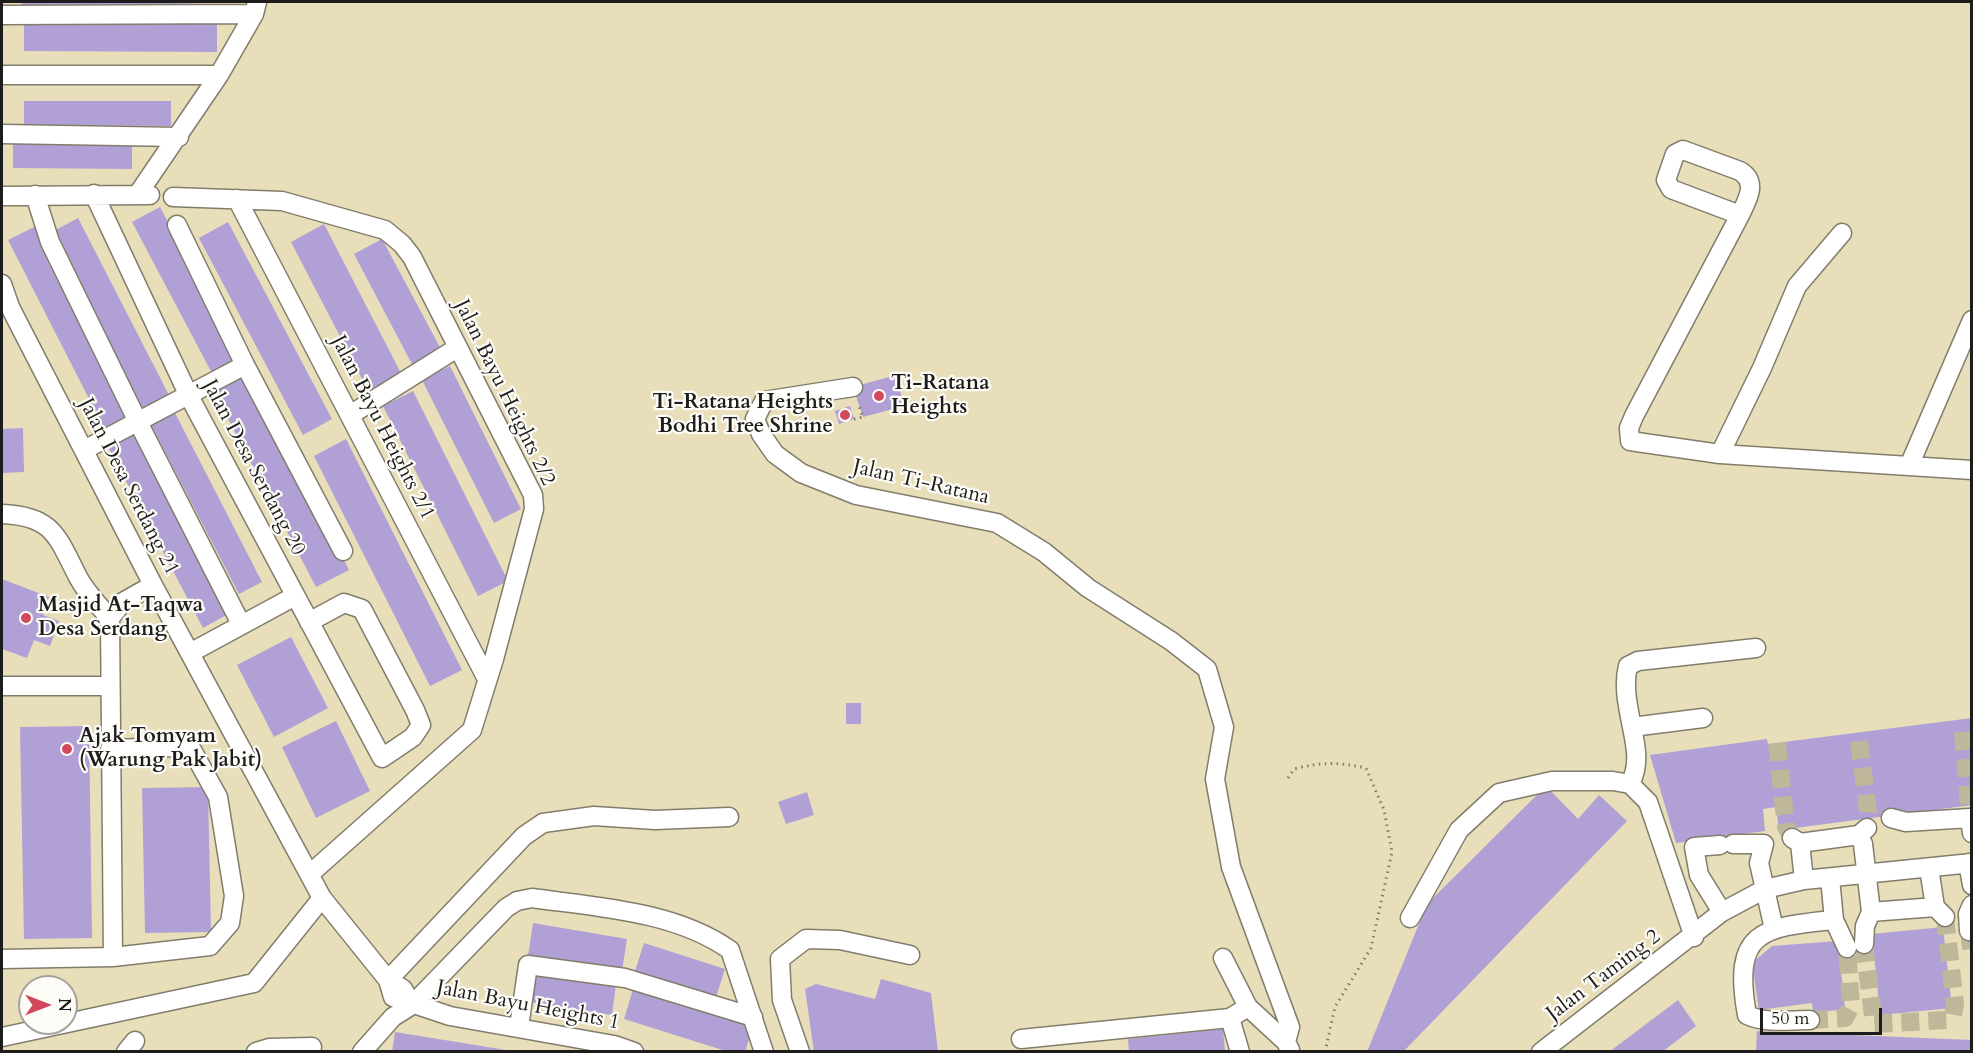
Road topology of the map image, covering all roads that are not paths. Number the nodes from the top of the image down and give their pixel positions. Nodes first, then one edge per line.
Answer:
1 (255, 8) edge
2 (2, 15) edge
3 (2, 75) edge
4 (219, 75) junction
5 (2, 134) edge
6 (179, 137) junction
7 (94, 194) junction
8 (35, 195) junction
9 (2, 196) edge
10 (173, 197) dead end
11 (237, 199) junction
12 (1740, 215) junction
13 (177, 225) dead end
14 (1842, 232) dead end
15 (2, 284) edge
16 (1971, 320) edge
17 (457, 348) junction
18 (245, 365) junction
19 (853, 387) road end
20 (189, 396) junction
21 (350, 415) junction
22 (138, 422) junction
23 (84, 450) junction
24 (1720, 454) junction
25 (1909, 466) junction
26 (1971, 470) edge
27 (2, 514) edge
28 (343, 551) dead end
29 (153, 585) junction
30 (296, 596) junction
31 (110, 618) junction
32 (309, 622) junction
33 (241, 624) junction
34 (1756, 648) dead end
35 (190, 653) junction
36 (487, 679) junction
37 (2, 686) edge
38 (110, 686) junction
39 (1703, 718) dead end
40 (1632, 727) junction
41 (110, 749) junction
42 (1630, 784) junction
43 (729, 817) dead end
44 (1891, 818) dead end
45 (1971, 833) edge
46 (1970, 863) edge
47 (1929, 868) junction
48 (311, 873) junction
49 (1866, 874) junction
50 (1830, 878) junction
51 (1804, 880) junction
52 (1971, 885) edge
53 (1765, 889) junction
54 (322, 898) junction
55 (1971, 904) edge
56 (1722, 912) junction
57 (1871, 912) junction
58 (1410, 918) dead end
59 (1834, 920) junction
60 (1774, 929) junction
61 (1969, 932) dead end
62 (1694, 937) junction
63 (910, 955) dead end
64 (113, 957) junction
65 (1223, 958) dead end
66 (2, 959) edge
67 (388, 980) junction
68 (412, 1005) junction
69 (1248, 1007) junction
70 (753, 1017) junction
71 (1230, 1018) junction
72 (1810, 1020) tunnel mouth
73 (519, 1027) junction
74 (2, 1037) edge
75 (1021, 1039) dead end
76 (312, 1047) dead end
77 (1289, 1047) edge
78 (613, 1048) edge
79 (256, 1052) edge
80 (362, 1052) edge
81 (634, 1052) edge
82 (764, 1052) edge
83 (801, 1052) edge
84 (1240, 1052) edge
85 (1542, 1052) edge

1 - 2 street
1 - 4 street
3 - 4 street
4 - 6 street
5 - 6 street
6 - 7 street
7 - 8 street
7 - 20 street, Jalan Desa Serdang 20
8 - 9 street
8 - 22 street
10 - 11 street, Jalan Bayu Heights 2/2
11 - 17 street, Jalan Bayu Heights 2/2
11 - 21 street, Jalan Bayu Heights 2/1
12 - 12 street
12 - 24 street
13 - 18 street
14 - 24 street
15 - 23 street, Jalan Desa Serdang 21
16 - 25 street
17 - 21 street
17 - 36 street, Jalan Bayu Heights 2/2
18 - 20 street
18 - 28 street
19 - 77 street, Jalan Ti-Ratana
20 - 22 street
20 - 30 street, Jalan Desa Serdang 20
21 - 36 street, Jalan Bayu Heights 2/1
22 - 23 street
22 - 33 street
23 - 29 street, Jalan Desa Serdang 21
24 - 25 street
25 - 26 street
27 - 31 street
29 - 31 street
29 - 35 street, Jalan Desa Serdang 21
30 - 32 street, Jalan Desa Serdang 20
30 - 33 street
31 - 38 street
32 - 32 street, Jalan Desa Serdang 20
33 - 35 street
34 - 40 street
35 - 48 street, Jalan Desa Serdang 21
36 - 48 street, Jalan Bayu Heights 2/2
37 - 38 street
38 - 41 street
39 - 40 street
40 - 42 street
41 - 64 street
41 - 64 street
42 - 58 street
42 - 62 street
43 - 67 street
44 - 45 street
46 - 47 street, Jalan Taming 2
46 - 52 street
47 - 49 street, Jalan Taming 2
47 - 57 street
48 - 54 street, Jalan Desa Serdang 21
49 - 50 street, Jalan Taming 2
49 - 51 street
49 - 57 street
50 - 51 street, Jalan Taming 2
50 - 59 street
51 - 53 street, Jalan Taming 2
53 - 56 street, Jalan Taming 2
53 - 56 street
53 - 60 street
54 - 67 street, Jalan Desa Serdang 21
54 - 74 street
55 - 61 street
56 - 62 street, Jalan Taming 2
57 - 59 street
59 - 60 street
60 - 72 street
62 - 85 street, Jalan Taming 2
63 - 83 street
64 - 66 street
65 - 69 street
67 - 68 street, Jalan Desa Serdang 21
68 - 70 street
68 - 73 street, Jalan Bayu Heights 1
68 - 80 street
69 - 71 street
69 - 77 street
70 - 73 street
70 - 82 street
71 - 75 street
71 - 84 street
73 - 78 street, Jalan Bayu Heights 1
76 - 79 street
78 - 81 street, Jalan Bayu Heights 1

